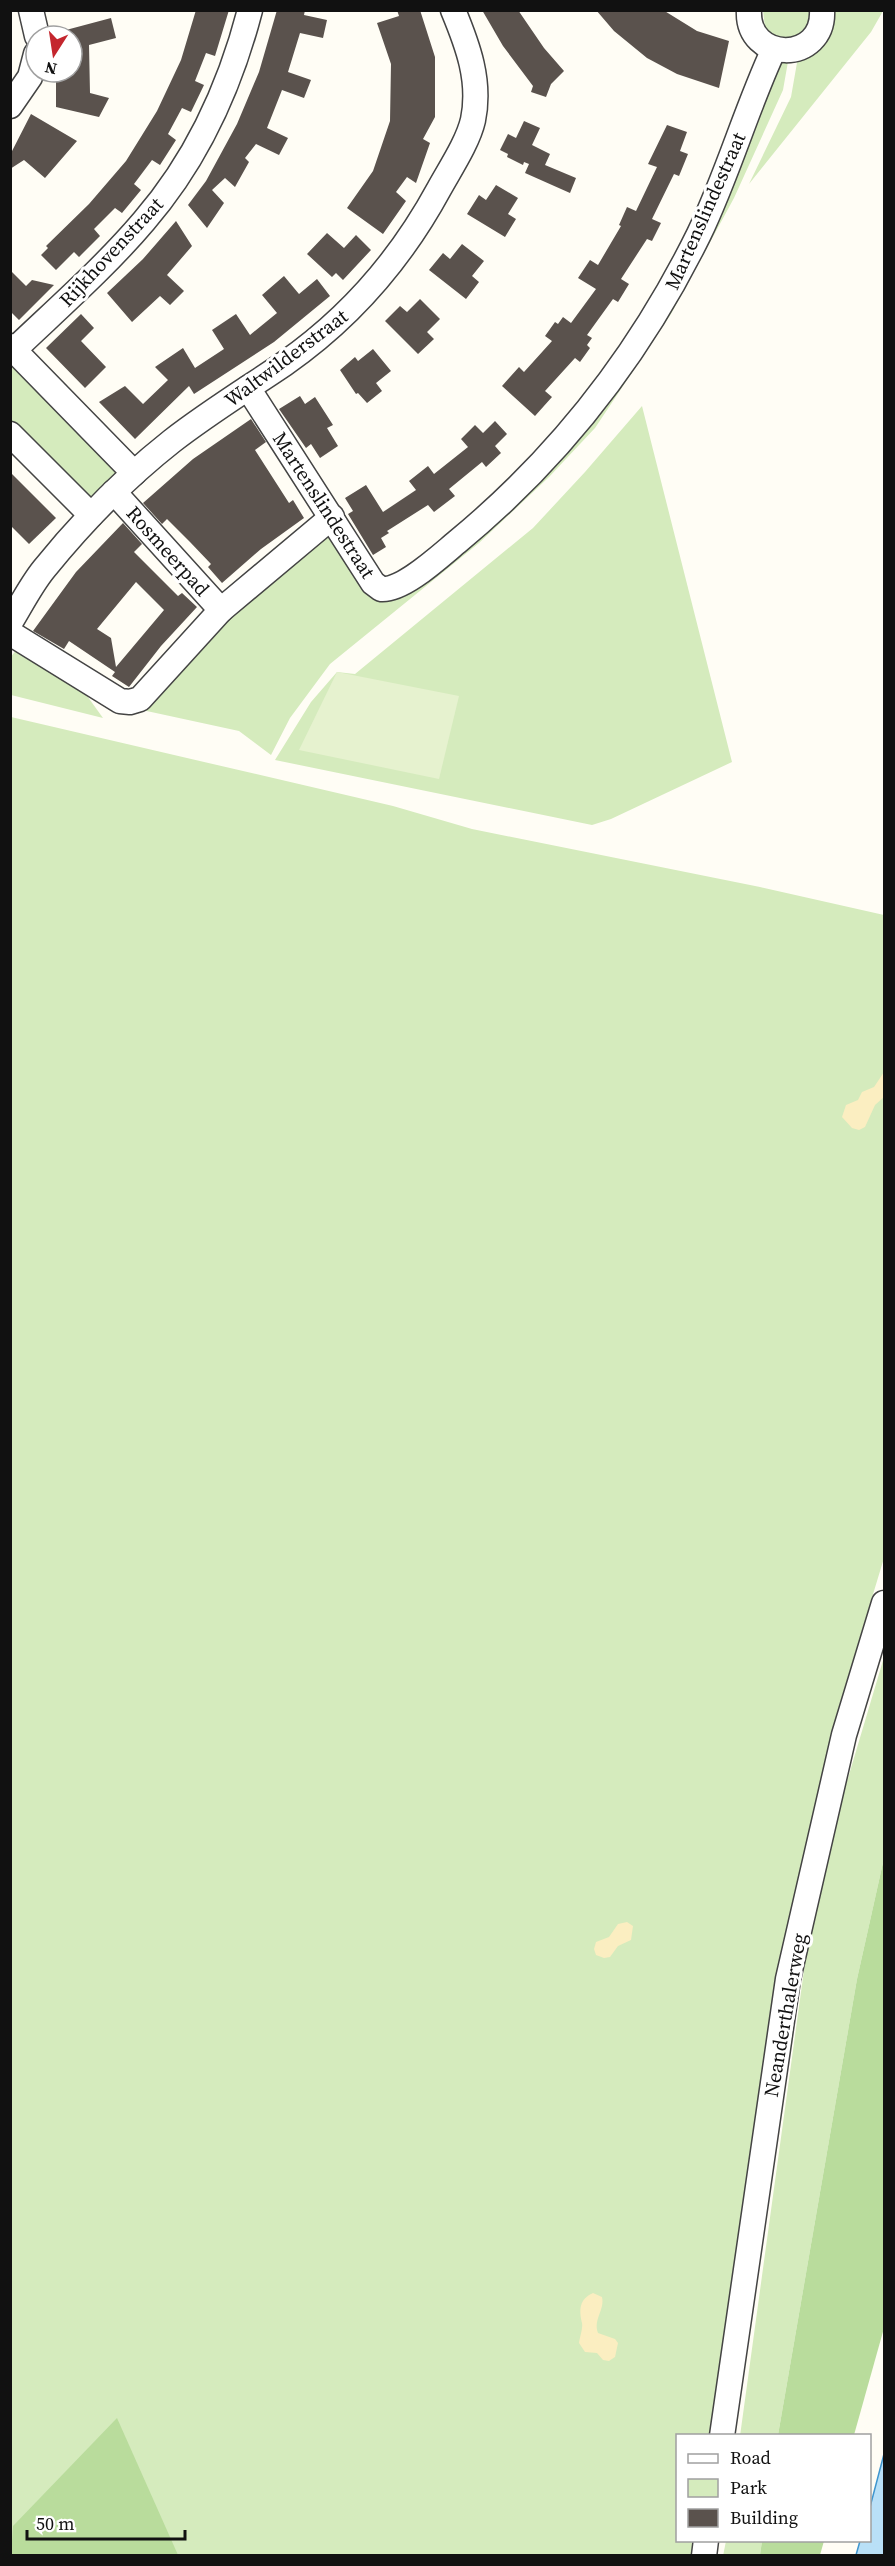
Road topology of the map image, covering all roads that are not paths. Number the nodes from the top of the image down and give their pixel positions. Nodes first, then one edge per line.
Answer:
1 (250, 10) edge
2 (453, 10) edge
3 (749, 10) edge
4 (822, 10) edge
5 (774, 49) junction
6 (25, 84) edge
7 (10, 106) edge
8 (12, 348) edge
9 (248, 388) junction
10 (10, 434) edge
11 (134, 473) junction
12 (114, 492) junction
13 (90, 515) junction
14 (332, 518) junction
15 (222, 610) junction
16 (10, 623) edge
17 (10, 633) edge
18 (885, 1603) edge
19 (722, 2434) edge

1 - 8 street, Rijkhovenstraat
2 - 9 street, Waltwilderstraat
3 - 5 street
4 - 5 street
5 - 14 street, Martenslindestraat
6 - 7 street
8 - 11 street
9 - 11 street, Waltwilderstraat
9 - 14 street, Martenslindestraat
10 - 13 street
11 - 12 street, Waltwilderstraat
12 - 13 street, Waltwilderstraat
12 - 15 street, Rosmeerpad
13 - 16 street, Waltwilderstraat
14 - 15 street, Rosmeerpad
15 - 17 street, Rosmeerpad
18 - 19 street, Neanderthalerweg

